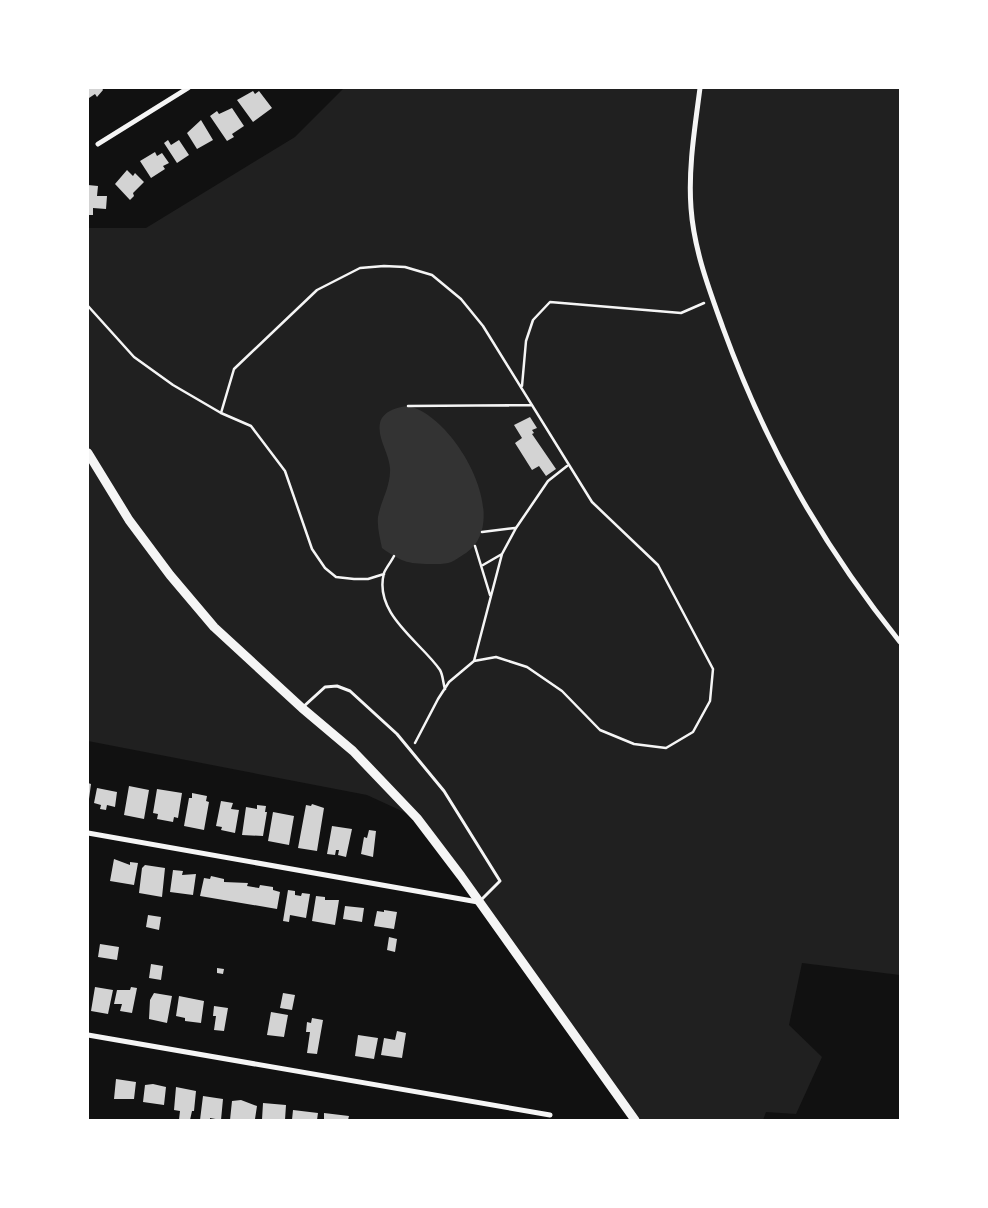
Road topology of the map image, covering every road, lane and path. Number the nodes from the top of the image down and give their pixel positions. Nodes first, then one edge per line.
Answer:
1 (188, 88) edge
2 (700, 88) edge
3 (98, 144) dead end
4 (712, 299) junction
5 (88, 306) edge
6 (522, 388) junction
7 (532, 405) junction
8 (408, 406) dead end
9 (221, 413) junction
10 (88, 453) edge
11 (567, 466) junction
12 (516, 528) junction
13 (482, 532) dead end
14 (475, 546) dead end
15 (502, 554) junction
16 (394, 556) dead end
17 (483, 565) junction
18 (384, 574) junction
19 (491, 597) junction
20 (900, 642) edge
21 (474, 661) junction
22 (445, 689) junction
23 (302, 708) junction
24 (410, 750) junction
25 (88, 833) edge
26 (479, 902) junction
27 (88, 1035) edge
28 (550, 1115) dead end
29 (635, 1120) edge

1 - 3 street
2 - 4 street
4 - 6 path
4 - 20 street
5 - 9 path
6 - 7 path
6 - 9 path
7 - 8 path
7 - 11 path
9 - 18 path
10 - 23 street
11 - 12 path
11 - 21 path
12 - 13 path
12 - 15 path
14 - 17 path
15 - 17 path
15 - 19 path
16 - 18 path
17 - 19 path
18 - 22 path
19 - 21 path
21 - 22 path
22 - 24 path
23 - 24 lane
23 - 26 street
24 - 26 lane
25 - 26 street
26 - 29 street
27 - 28 street

